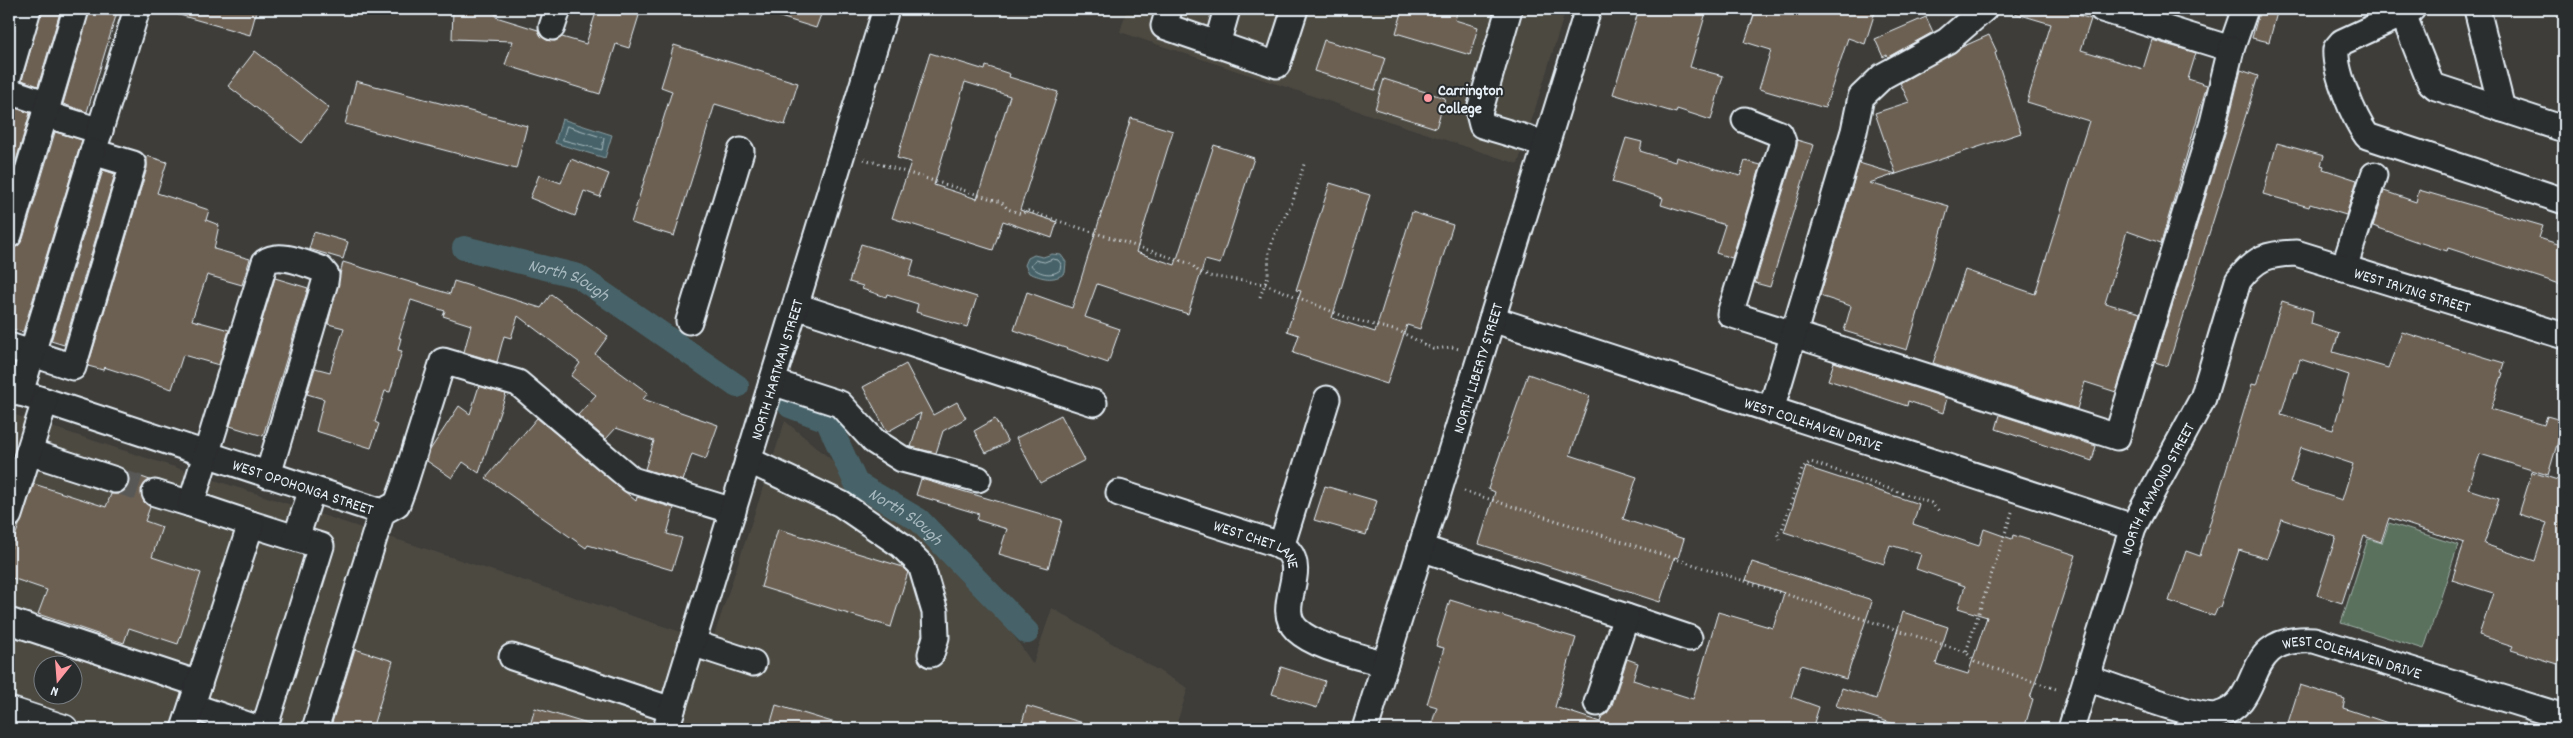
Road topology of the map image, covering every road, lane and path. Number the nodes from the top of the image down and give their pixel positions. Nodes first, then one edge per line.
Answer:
1 (28, 9) edge
2 (76, 9) edge
3 (137, 9) edge
4 (886, 9) edge
5 (1169, 9) edge
6 (1228, 9) edge
7 (1295, 9) edge
8 (1509, 9) edge
9 (1588, 9) edge
10 (1984, 9) edge
11 (2102, 9) edge
12 (2245, 9) edge
13 (2477, 9) edge
14 (2405, 10) edge
15 (1217, 44) junction
16 (2231, 49) junction
17 (9, 74) edge
18 (9, 92) edge
19 (46, 109) junction
20 (2502, 109) junction
21 (1745, 120) dead end
22 (2564, 129) edge
23 (96, 142) junction
24 (1546, 144) junction
25 (742, 151) dead end
26 (861, 158) dead end
27 (1306, 161) dead end
28 (2374, 175) dead end
29 (2564, 201) edge
30 (9, 235) edge
31 (2261, 258) joint
32 (2344, 268) junction
33 (1265, 284) junction
34 (1260, 297) dead end
35 (796, 306) junction
36 (1492, 319) junction
37 (688, 321) dead end
38 (1794, 334) junction
39 (2564, 336) edge
40 (9, 346) edge
41 (1465, 350) dead end
42 (32, 353) junction
43 (772, 382) junction
44 (14, 391) edge
45 (1326, 399) dead end
46 (45, 401) junction
47 (1094, 403) dead end
48 (1771, 410) junction
49 (29, 452) junction
50 (207, 454) junction
51 (748, 460) junction
52 (268, 475) junction
53 (978, 479) dead end
54 (115, 480) tunnel mouth
55 (312, 489) junction
56 (1464, 490) dead end
57 (155, 493) tunnel mouth
58 (1119, 493) dead end
59 (191, 504) junction
60 (733, 511) junction
61 (382, 512) junction
62 (1940, 512) dead end
63 (2012, 512) dead end
64 (9, 514) edge
65 (251, 524) junction
66 (2133, 527) junction
67 (296, 538) junction
68 (1780, 540) dead end
69 (1281, 547) junction
70 (1422, 548) junction
71 (1626, 617) junction
72 (9, 621) edge
73 (1689, 638) dead end
74 (692, 643) junction
75 (1966, 652) junction
76 (931, 654) dead end
77 (512, 657) dead end
78 (753, 663) dead end
79 (1385, 664) junction
80 (2087, 678) junction
81 (2067, 693) dead end
82 (1597, 703) dead end
83 (192, 707) edge
84 (2564, 717) edge
85 (21, 719) edge
86 (669, 720) edge
87 (2217, 722) edge
88 (61, 729) edge
89 (259, 729) edge
90 (264, 729) edge
91 (315, 729) edge
92 (1365, 729) edge
93 (2072, 729) edge

1 - 17 street
2 - 19 street
3 - 23 street
4 - 35 street, NORTH HARTMAN STREET
5 - 15 street
6 - 15 street
7 - 15 street
8 - 24 street
9 - 24 street, NORTH LIBERTY STREET
10 - 38 street
11 - 16 street
12 - 16 street
13 - 20 street
14 - 20 street
14 - 29 street
16 - 38 street
18 - 19 street
19 - 23 street
19 - 30 street
20 - 22 street
21 - 38 street
23 - 42 street
23 - 42 street
24 - 36 street, NORTH LIBERTY STREET
25 - 37 street
26 - 33 path
27 - 33 path
28 - 32 street
31 - 32 street, WEST IRVING STREET
31 - 66 street, NORTH RAYMOND STREET
32 - 39 street, WEST IRVING STREET
33 - 34 path
33 - 41 path
35 - 43 street, NORTH HARTMAN STREET
35 - 47 street
36 - 48 street, WEST COLEHAVEN DRIVE
36 - 70 street, NORTH LIBERTY STREET
38 - 48 street
40 - 42 street
42 - 44 street
43 - 51 street, NORTH HARTMAN STREET
43 - 53 street
44 - 46 street, WEST OPOHONGA STREET
45 - 69 street
46 - 49 street
46 - 50 street, WEST OPOHONGA STREET
48 - 66 street, WEST COLEHAVEN DRIVE
49 - 54 street
49 - 64 street
50 - 52 street, WEST OPOHONGA STREET
50 - 52 street
50 - 59 street
51 - 60 street, NORTH HARTMAN STREET
51 - 76 street
52 - 55 street, WEST OPOHONGA STREET
55 - 61 street, WEST OPOHONGA STREET
55 - 67 street
56 - 75 path
57 - 59 street
58 - 69 street, WEST CHET LANE
59 - 65 street
60 - 61 street
60 - 74 street, NORTH HARTMAN STREET
61 - 91 street, WEST OPOHONGA STREET
62 - 68 path
63 - 75 path
65 - 67 street
65 - 83 street
66 - 80 street, NORTH RAYMOND STREET
67 - 90 street
69 - 79 street, WEST CHET LANE
70 - 71 street
70 - 79 street, NORTH LIBERTY STREET
71 - 73 street
71 - 82 street
72 - 83 street
74 - 78 street
74 - 86 street, NORTH HARTMAN STREET
75 - 81 path
77 - 86 street
79 - 92 street, NORTH LIBERTY STREET
80 - 87 street, WEST COLEHAVEN DRIVE
80 - 93 street, NORTH RAYMOND STREET
83 - 89 street
84 - 87 street, WEST COLEHAVEN DRIVE
85 - 88 main road

